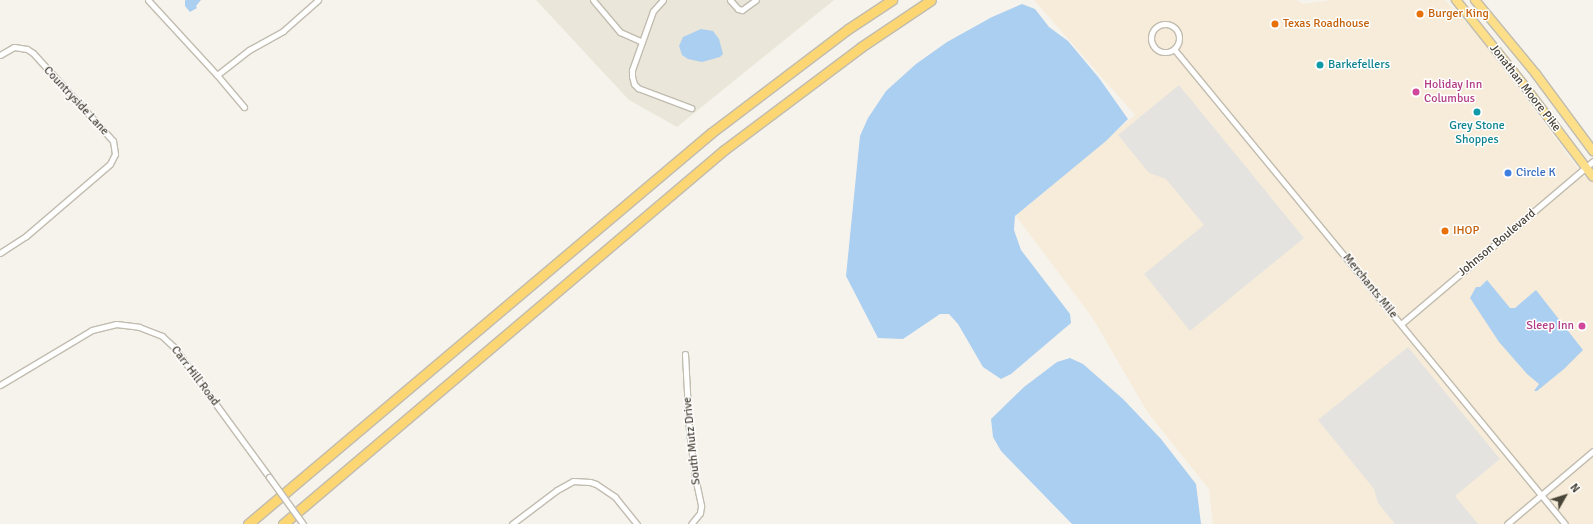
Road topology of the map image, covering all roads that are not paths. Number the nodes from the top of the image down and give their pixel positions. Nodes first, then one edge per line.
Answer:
1 (148, 0) edge
2 (318, 0) edge
3 (593, 0) edge
4 (663, 0) edge
5 (730, 0) edge
6 (756, 0) edge
7 (892, 0) edge
8 (931, 0) edge
9 (1456, 0) edge
10 (1475, 0) edge
11 (642, 42) junction
12 (1174, 49) junction
13 (0, 55) edge
14 (217, 75) junction
15 (244, 107) dead end
16 (691, 108) dead end
17 (1593, 151) edge
18 (1593, 161) edge
19 (1586, 167) junction
20 (1593, 177) edge
21 (0, 253) edge
22 (1401, 324) junction
23 (685, 354) dead end
24 (0, 385) edge
25 (1593, 451) edge
26 (1541, 494) junction
27 (248, 524) edge
28 (283, 524) edge
29 (303, 524) edge
30 (512, 524) edge
31 (637, 524) edge
32 (691, 524) edge
33 (1507, 524) edge
34 (1565, 524) edge

1 - 14 street
2 - 14 street
3 - 11 street
4 - 11 street
5 - 6 street
7 - 27 highway
8 - 28 highway
9 - 19 highway, Jonathan Moore Pike
10 - 17 highway, Jonathan Moore Pike
11 - 16 street
12 - 12 street
12 - 22 street, Merchants Mile
13 - 21 street, Countryside Lane
14 - 15 street
18 - 19 street, Johnson Boulevard
19 - 20 highway, Jonathan Moore Pike
19 - 22 street, Johnson Boulevard
22 - 26 street, Merchants Mile
23 - 32 street, South Mutz Drive
24 - 29 street, Carr Hill Road, bridge
25 - 26 street
26 - 33 street
26 - 34 street, Merchants Mile
30 - 31 street

